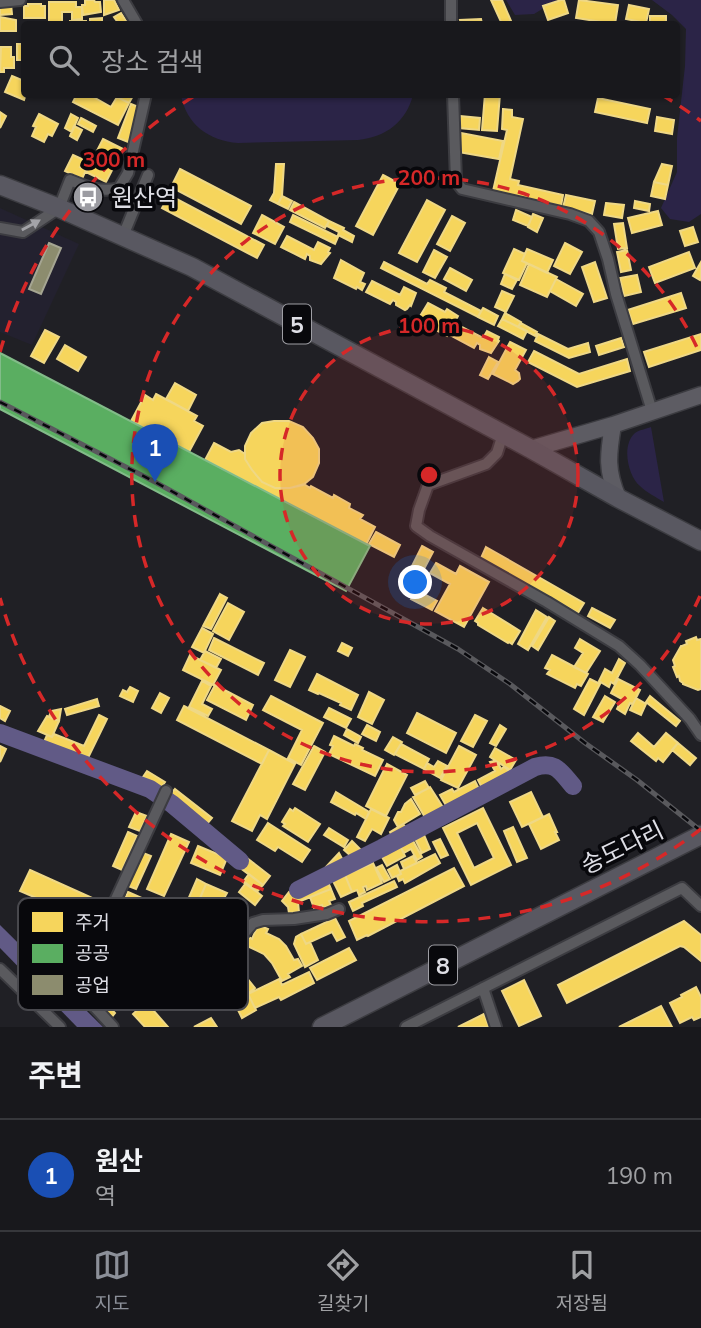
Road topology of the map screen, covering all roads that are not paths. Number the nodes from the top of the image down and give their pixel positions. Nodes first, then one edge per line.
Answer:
1 (20, 0) edge
2 (123, 0) edge
3 (450, 0) edge
4 (0, 2) edge
5 (135, 21) edge
6 (451, 21) edge
7 (145, 98) edge
8 (453, 98) edge
9 (148, 175) dead end
10 (0, 185) edge
11 (59, 208) junction
12 (0, 228) edge
13 (123, 236) junction
14 (701, 395) edge
15 (652, 411) junction
16 (613, 425) junction
17 (503, 435) junction
18 (531, 449) junction
19 (618, 498) junction
20 (701, 541) edge
21 (701, 734) edge
22 (166, 791) dead end
23 (701, 835) edge
24 (116, 898) edge
25 (701, 906) edge
26 (339, 909) dead end
27 (248, 929) edge
28 (0, 969) edge
29 (18, 986) edge
30 (483, 988) junction
31 (42, 1010) edge
32 (97, 1010) edge
33 (60, 1027) edge
34 (113, 1027) edge
35 (322, 1027) edge
36 (406, 1027) edge
37 (496, 1027) edge

1 - 4 street
2 - 5 street
3 - 6 street
7 - 11 street
8 - 15 street
9 - 13 street
10 - 11 highway, 5
12 -> 11 street
11 - 13 highway, 5
13 - 17 highway, 5
14 - 15 main road
15 - 16 main road
16 - 18 main road
16 - 19 main road
17 - 18 highway, 5
17 - 21 street
18 - 19 highway, 5
19 - 20 highway, 5
22 - 24 street
23 - 35 highway, 송도다리 / 8
25 - 30 street
26 - 27 street
28 - 29 street
30 - 36 street
30 - 37 street
31 - 33 street
32 - 34 street

